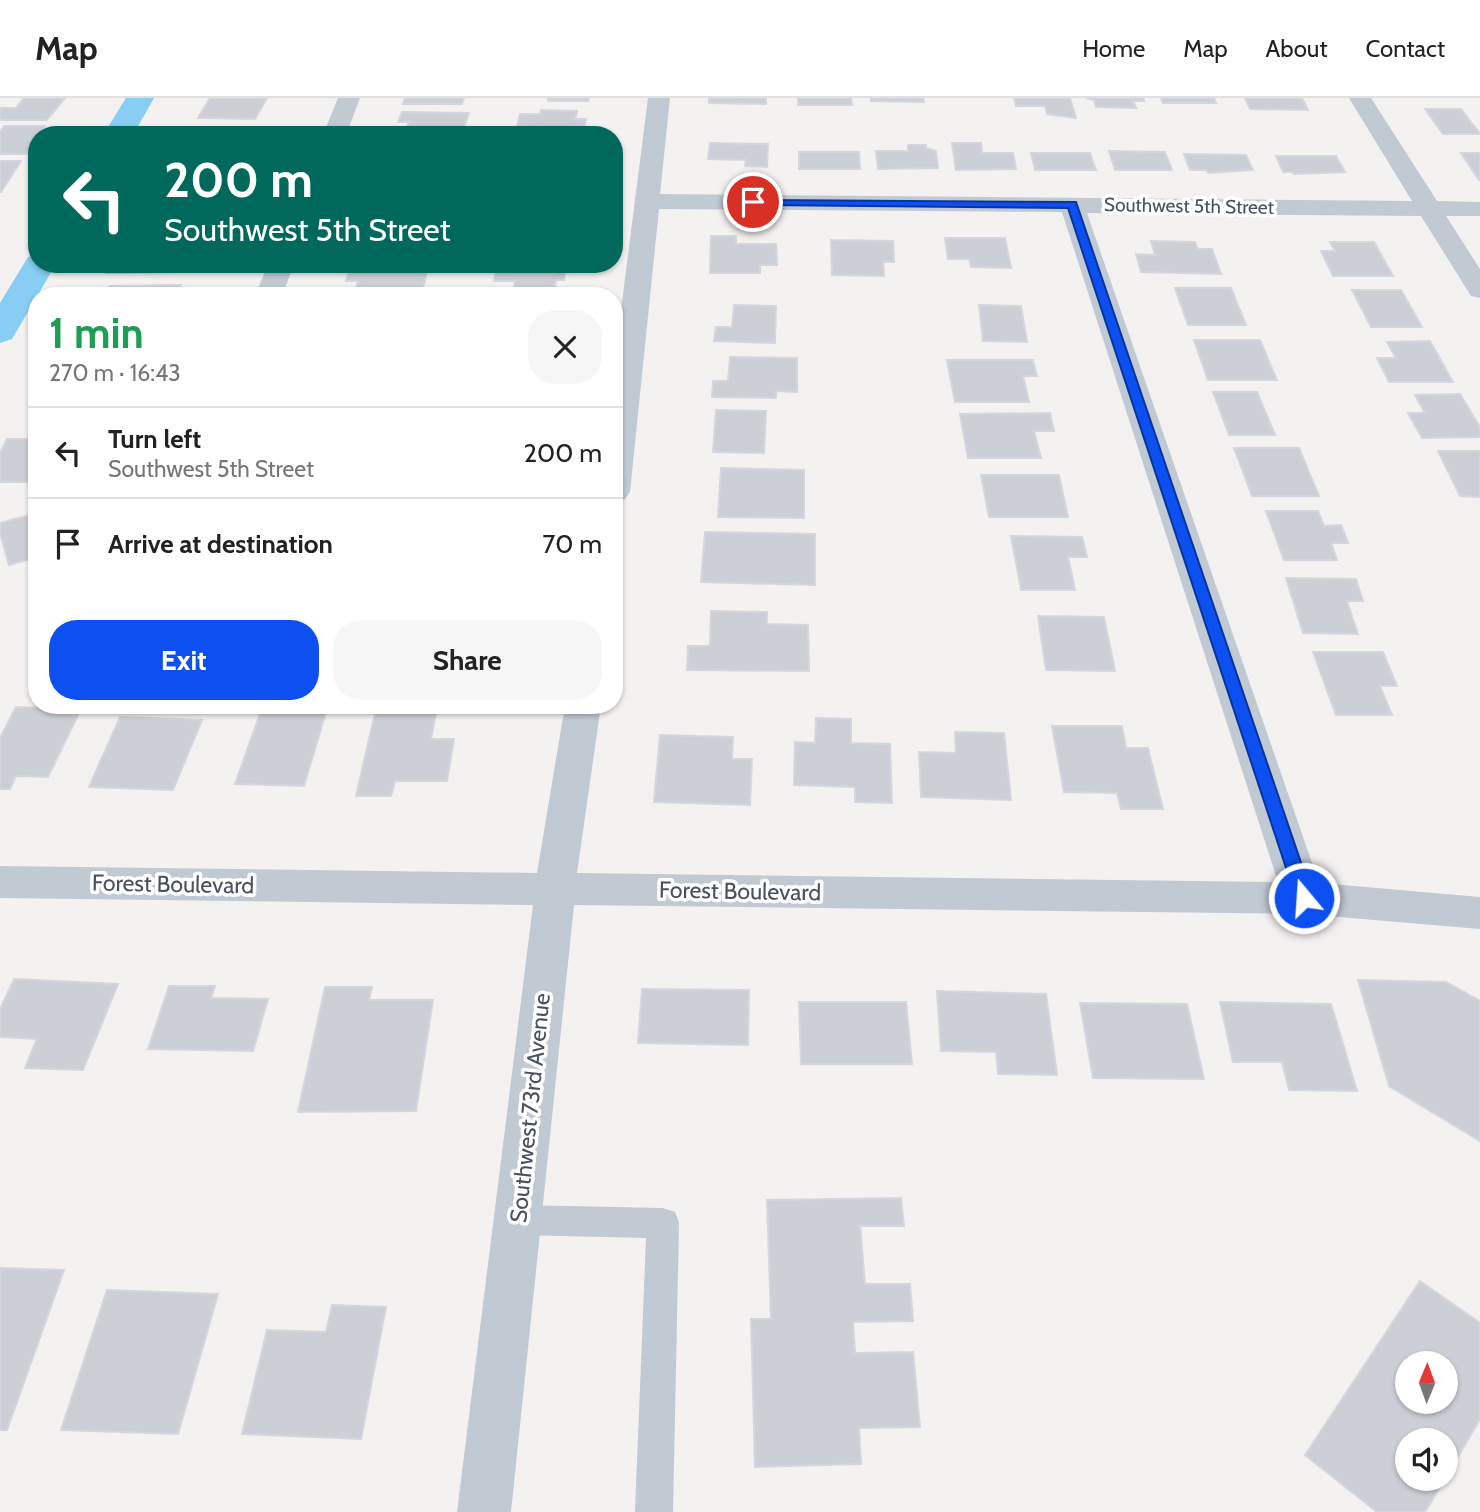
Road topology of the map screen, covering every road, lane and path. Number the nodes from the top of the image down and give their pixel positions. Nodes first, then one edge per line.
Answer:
1 (349, 98) edge
2 (659, 98) edge
3 (1360, 98) edge
4 (338, 126) edge
5 (647, 201) junction
6 (1072, 205) junction
7 (1429, 208) junction
8 (1480, 208) edge
9 (1480, 290) edge
10 (623, 413) edge
11 (582, 714) edge
12 (0, 882) edge
13 (555, 889) junction
14 (1304, 898) junction
15 (1480, 914) edge
16 (518, 1220) junction
17 (484, 1512) edge
18 (654, 1512) edge

1 - 4 street
2 - 5 street
3 - 7 street
5 - 6 street, Southwest 5th Street
5 - 10 street
6 - 7 street, Southwest 5th Street
6 - 14 street
7 - 8 street, Southwest 5th Street
7 - 9 street
11 - 13 street, Southwest 73rd Avenue
12 - 13 street, Forest Boulevard
13 - 14 street, Forest Boulevard
13 - 16 street, Southwest 73rd Avenue
14 - 15 street, Forest Boulevard
16 - 17 street, Southwest 73rd Avenue
16 - 18 lane

